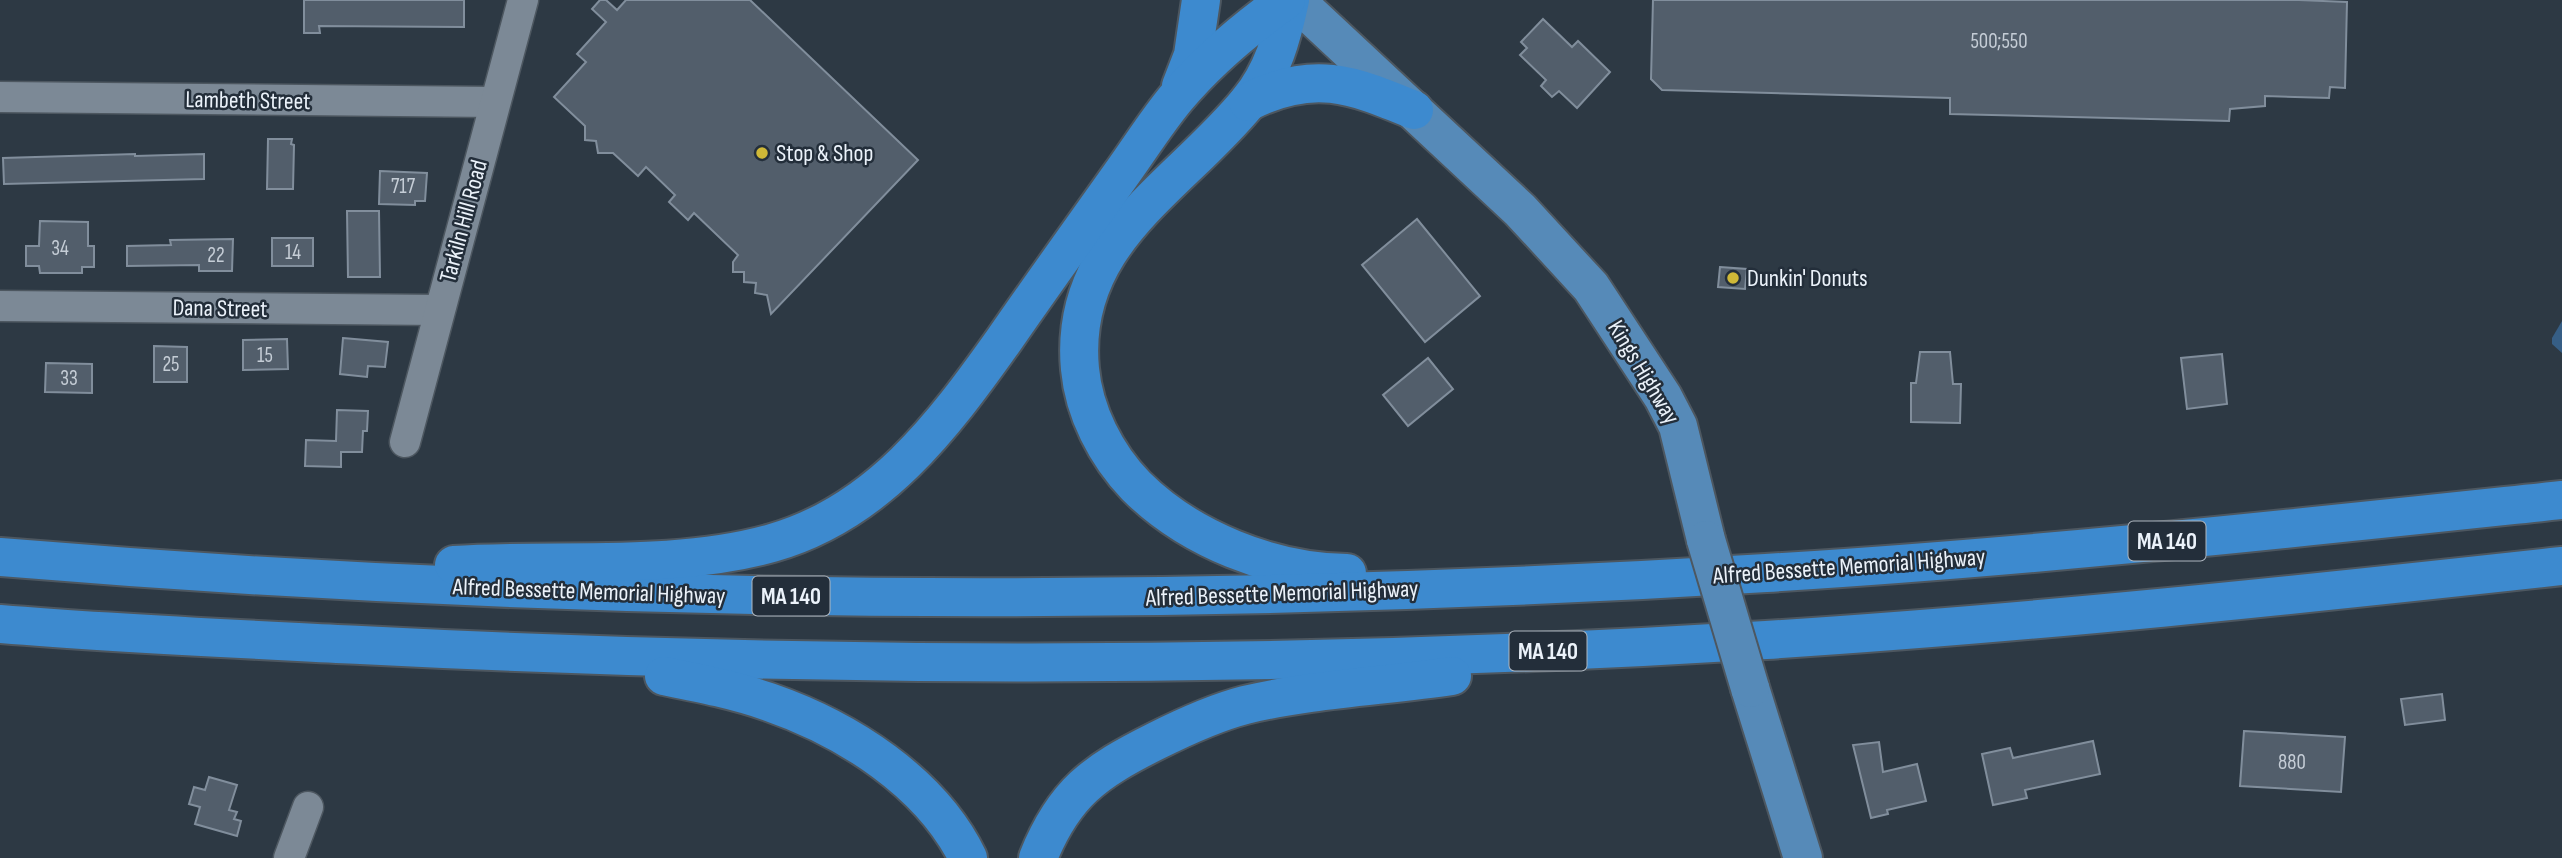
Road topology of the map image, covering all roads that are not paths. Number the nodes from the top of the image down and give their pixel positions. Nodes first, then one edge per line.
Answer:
1 (523, 0) edge
2 (1201, 0) edge
3 (1290, 0) edge
4 (0, 97) edge
5 (1175, 99) junction
6 (495, 102) junction
7 (1248, 102) junction
8 (1414, 110) junction
9 (0, 306) edge
10 (439, 310) junction
11 (405, 442) dead end
12 (2562, 500) edge
13 (0, 557) edge
14 (2562, 566) edge
15 (296, 579) junction
16 (1584, 582) junction
17 (0, 624) edge
18 (1647, 646) junction
19 (531, 654) junction
20 (308, 807) dead end
21 (1806, 850) edge
22 (289, 858) edge
23 (968, 858) edge
24 (1038, 858) edge

1 - 6 street, Tarkiln Hill Road
2 - 5 highway
3 - 5 highway
3 - 7 highway
3 - 8 main road, Kings Highway
4 - 6 street, Lambeth Street
5 - 15 highway
6 - 10 street, Tarkiln Hill Road
7 - 8 highway
7 - 16 highway
8 - 21 main road, Kings Highway, bridge
9 - 10 street, Dana Street
10 - 11 street, Tarkiln Hill Road
12 - 16 highway, Alfred Bessette Memorial Highway / MA 140
13 - 15 highway, Alfred Bessette Memorial Highway / MA 140
14 - 18 highway, MA 140
15 - 16 highway, Alfred Bessette Memorial Highway / MA 140
17 - 19 highway, MA 140
18 - 19 highway, MA 140
18 - 24 highway
19 - 23 highway
20 - 22 street

